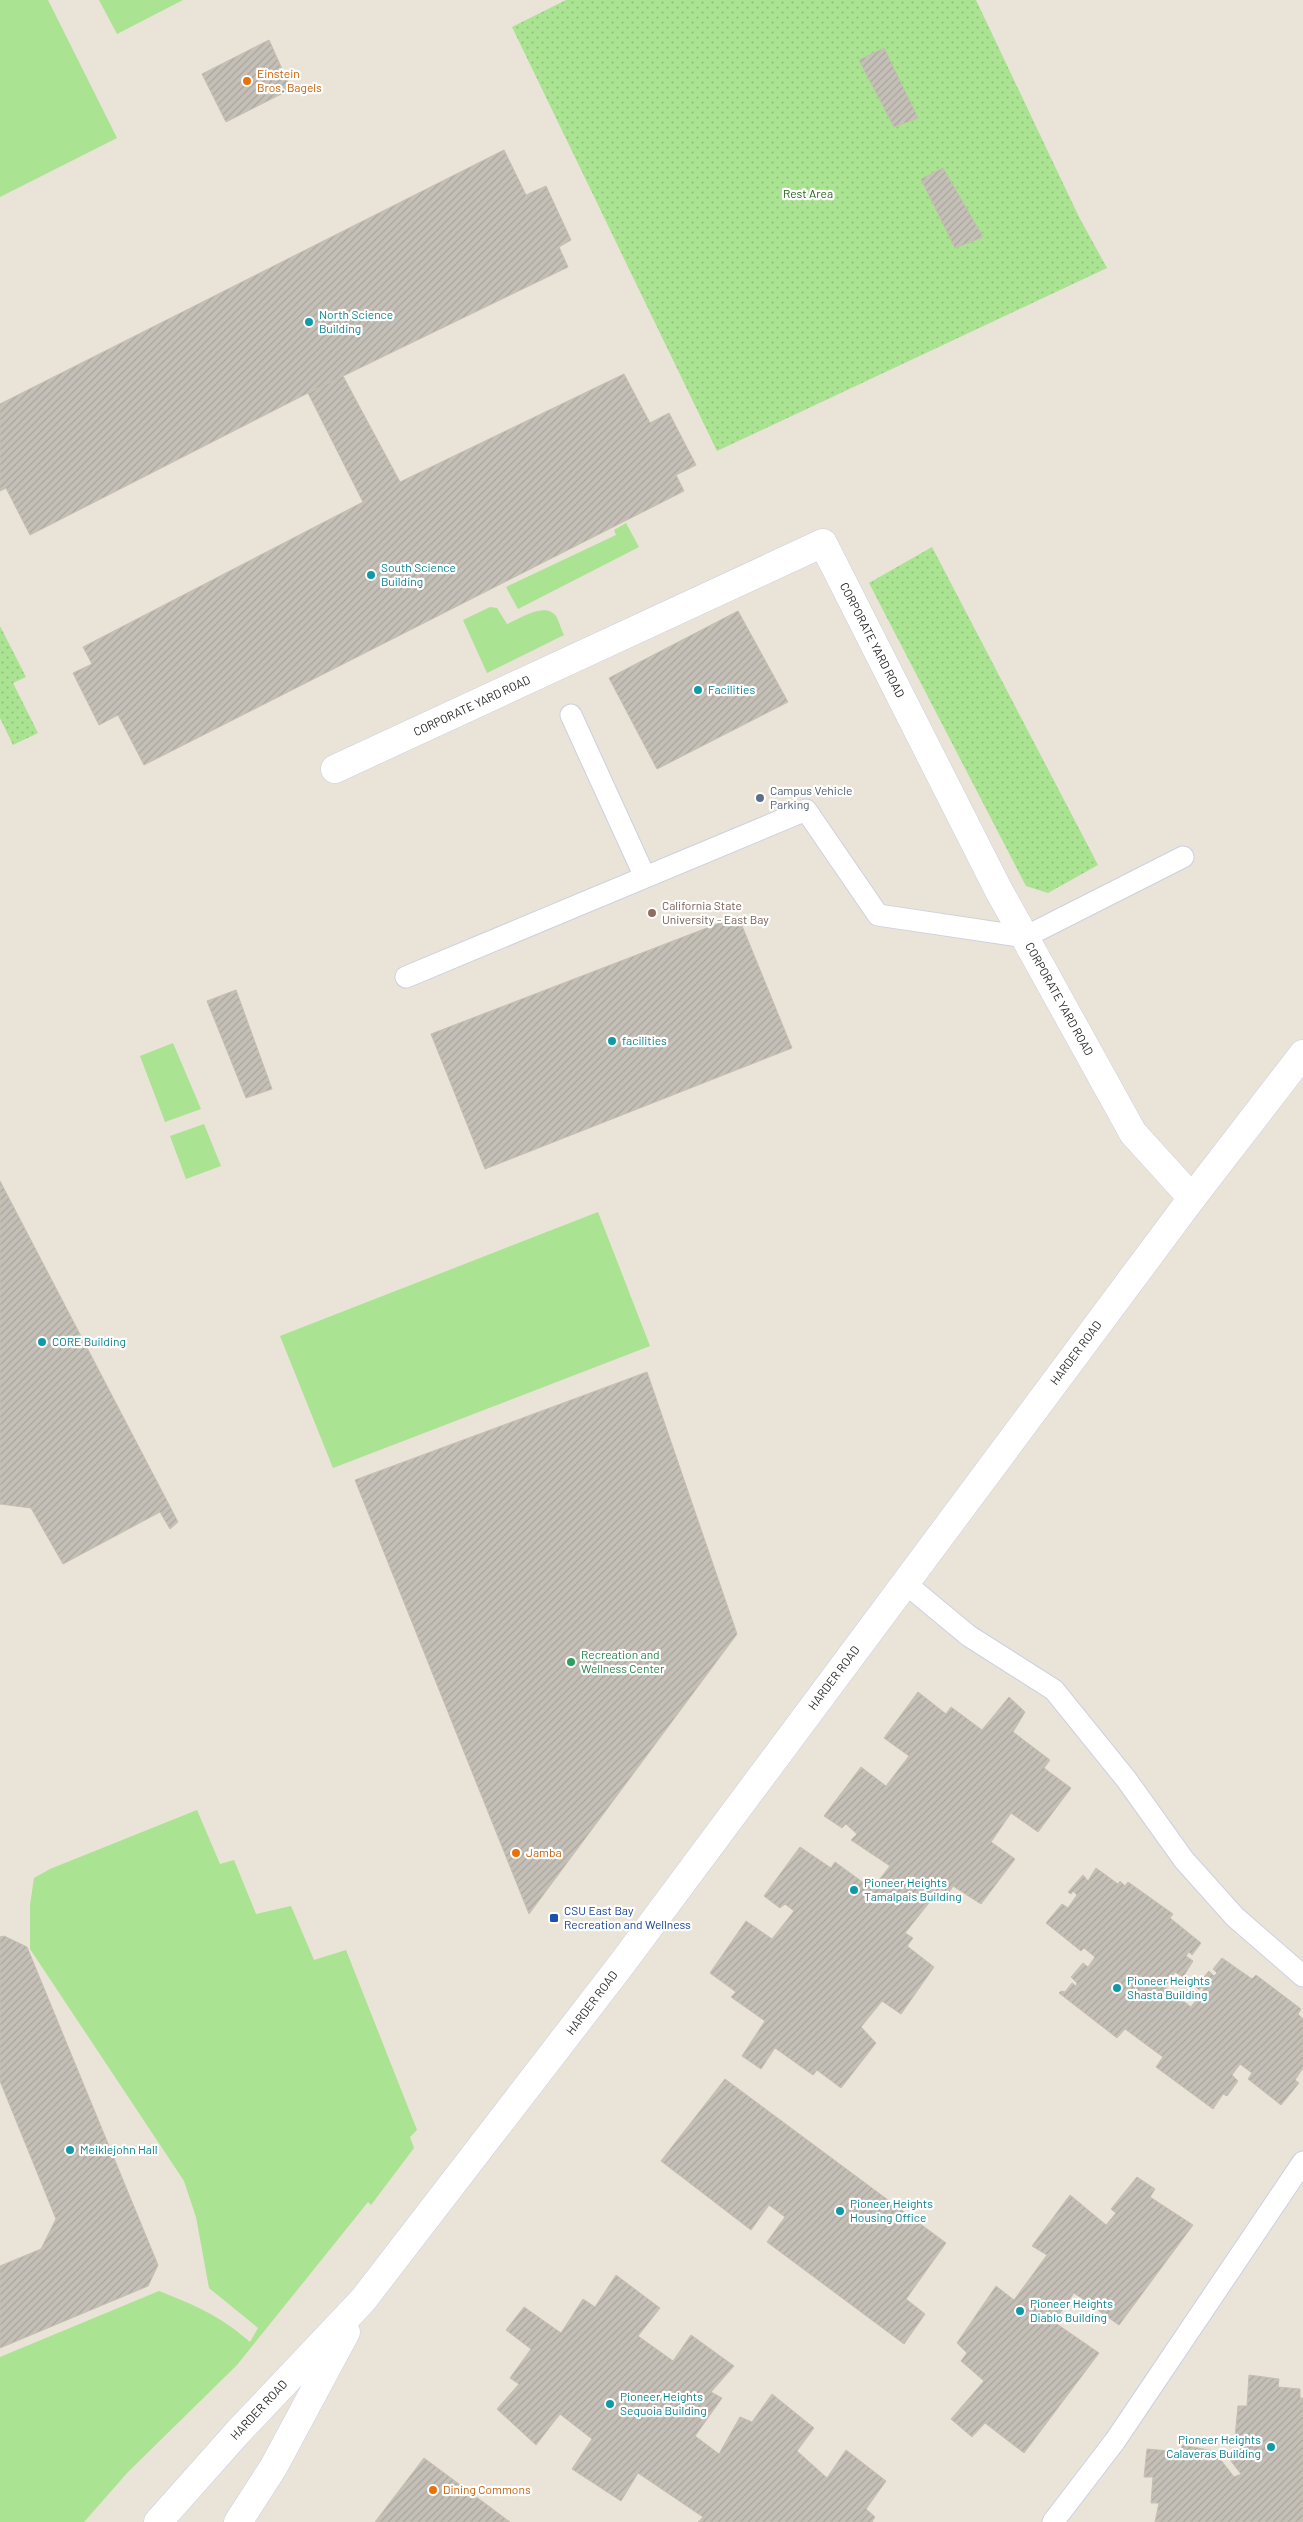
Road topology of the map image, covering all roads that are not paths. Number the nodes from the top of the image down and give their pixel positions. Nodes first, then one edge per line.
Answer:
1 (571, 715) dead end
2 (335, 769) dead end
3 (1183, 857) dead end
4 (645, 878) junction
5 (1025, 938) junction
6 (406, 978) dead end
7 (1303, 1054) edge
8 (1192, 1198) junction
9 (905, 1583) junction
10 (1303, 1976) edge
11 (1303, 2162) edge
12 (363, 2300) junction
13 (158, 2522) edge
14 (238, 2522) edge
15 (1052, 2522) edge

1 - 4 lane
2 - 5 street, CORPORATE YARD ROAD
3 - 5 lane
4 - 5 lane
4 - 6 lane
5 - 8 street, CORPORATE YARD ROAD
7 - 8 street, HARDER ROAD
8 - 9 street, HARDER ROAD
9 - 10 lane
9 - 12 street, HARDER ROAD
11 - 15 lane
12 - 13 street, HARDER ROAD
12 - 14 street, HARDER ROAD

